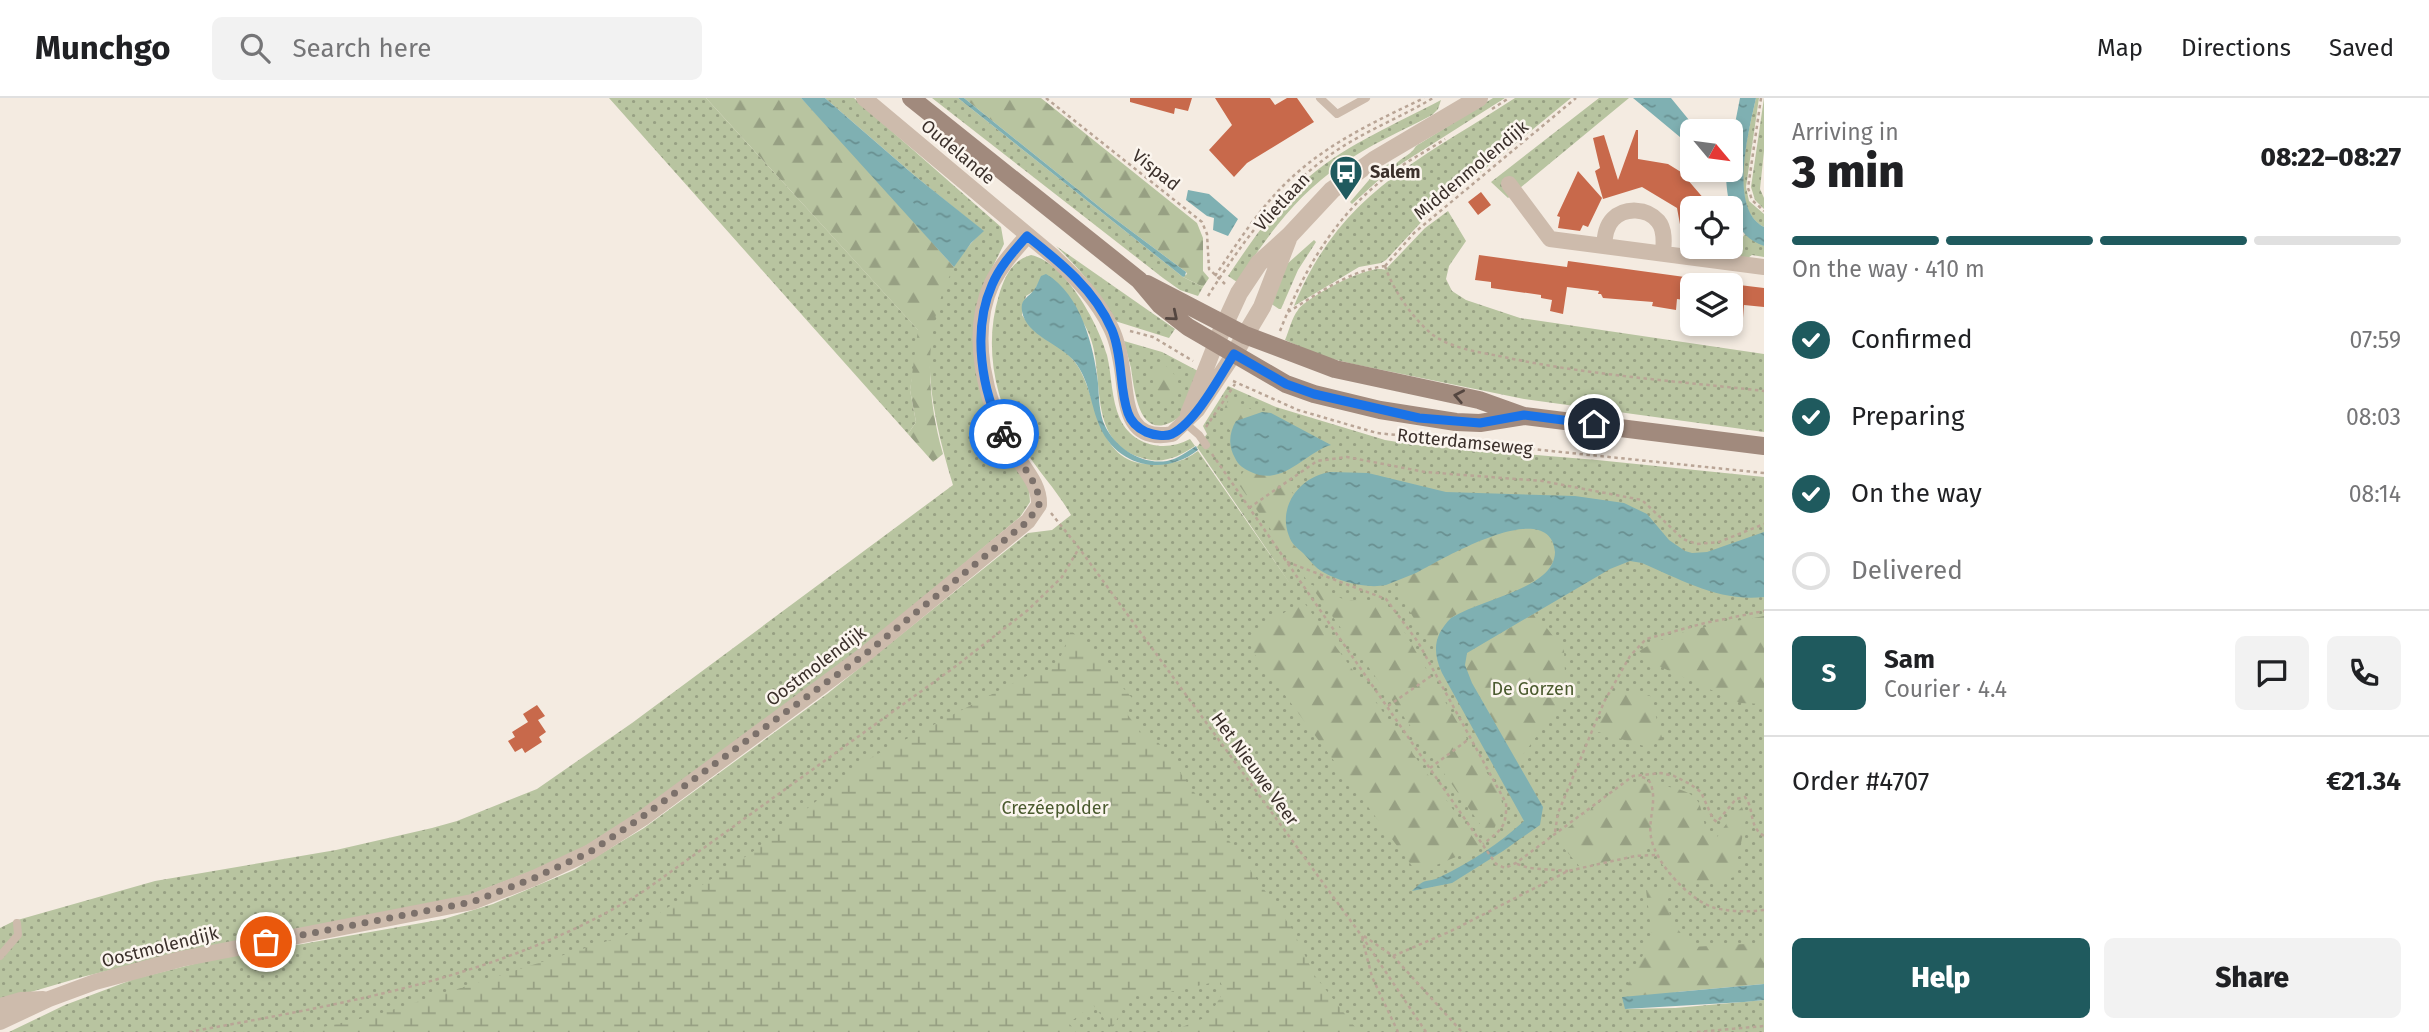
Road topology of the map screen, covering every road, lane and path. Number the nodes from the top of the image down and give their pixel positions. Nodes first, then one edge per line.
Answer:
1 (864, 98) edge
2 (911, 98) edge
3 (1046, 98) edge
4 (1320, 98) edge
5 (1366, 98) edge
6 (1424, 98) edge
7 (1433, 98) edge
8 (1479, 98) edge
9 (1576, 98) edge
10 (1761, 98) edge
11 (1458, 103) edge
12 (1389, 174) dead end
13 (1508, 184) dead end
14 (1764, 211) edge
15 (1290, 235) junction
16 (1027, 236) junction
17 (1604, 245) junction
18 (1663, 253) junction
19 (1385, 266) junction
20 (1764, 267) edge
21 (1214, 276) junction
22 (1139, 280) junction
23 (1288, 312) junction
24 (1284, 321) dead end
25 (1224, 325) junction
26 (1113, 331) junction
27 (1245, 335) junction
28 (1216, 343) junction
29 (1174, 350) dead end
30 (1234, 354) junction
31 (1764, 391) edge
32 (1524, 415) junction
33 (1185, 423) junction
34 (1199, 435) junction
35 (1206, 445) joint
36 (1764, 446) edge
37 (1764, 473) edge
38 (1249, 508) junction
39 (1061, 522) dead end
40 (1764, 524) edge
41 (1079, 548) junction
42 (1287, 562) junction
43 (1764, 611) edge
44 (1434, 674) junction
45 (1387, 707) junction
46 (1469, 739) junction
47 (1430, 768) junction
48 (1639, 776) junction
49 (1555, 832) junction
50 (1764, 836) edge
51 (1484, 846) junction
52 (1656, 855) junction
53 (1516, 863) junction
54 (1568, 871) junction
55 (1764, 910) edge
56 (17, 923) dead end
57 (1361, 934) junction
58 (0, 956) edge
59 (1393, 956) junction
60 (48, 999) junction
61 (0, 1006) edge
62 (0, 1022) edge
63 (1764, 1026) edge
64 (189, 1032) edge
65 (1398, 1032) edge
66 (1426, 1032) edge
67 (1462, 1032) edge
68 (1697, 1032) edge

1 - 16 street, Oudelande
2 - 22 main road, Rotterdamseweg
3 - 21 path, Vispad
4 - 5 lane
6 - 21 path
7 - 21 path, Vlietlaan
8 - 11 street, Vlietlaan
9 - 19 path, Middenmolendijk
10 - 14 path
11 - 15 street, Vlietlaan
12 - 23 path
13 - 17 street
15 - 25 street, Vlietlaan
15 - 27 street, Vlietlaan
16 - 26 street
16 - 60 street, Oostmolendijk
17 - 18 street
17 - 18 street
18 - 20 street
19 - 23 path
19 - 31 path
22 - 25 main road, Rotterdamseweg
22 -> 28 main road, Rotterdamseweg
23 - 24 path
25 - 27 main road, Rotterdamseweg
25 - 28 street, Vlietlaan
26 - 29 path
26 - 33 street
27 - 30 street, Vlietlaan
32 -> 27 main road, Rotterdamseweg
28 - 30 main road, Rotterdamseweg
28 - 33 street
30 - 32 main road, Rotterdamseweg
30 - 33 street
32 - 36 main road, Rotterdamseweg
33 - 34 lane
34 - 35 lane
34 - 37 path, Rotterdamseweg
35 - 38 path
38 - 40 path
38 - 42 path
39 - 41 path, Het Nieuwe Veer
41 - 57 path, Het Nieuwe Veer
41 - 64 path
42 - 44 path
42 - 45 path
43 - 49 path
44 - 45 path
44 - 46 path
45 - 47 path
46 - 47 path
46 - 51 path
47 - 51 path
48 - 49 path
48 - 50 path
48 - 52 path
49 - 53 path
51 - 53 path
52 - 54 path
52 - 55 path
53 - 54 path
54 - 59 path
56 - 58 lane
57 - 59 path
57 - 65 path
57 - 66 path, Het Nieuwe Veer
59 - 67 path
60 - 61 street, Oostmolendijk
60 - 62 street, Oostmolendijk
63 - 68 path

